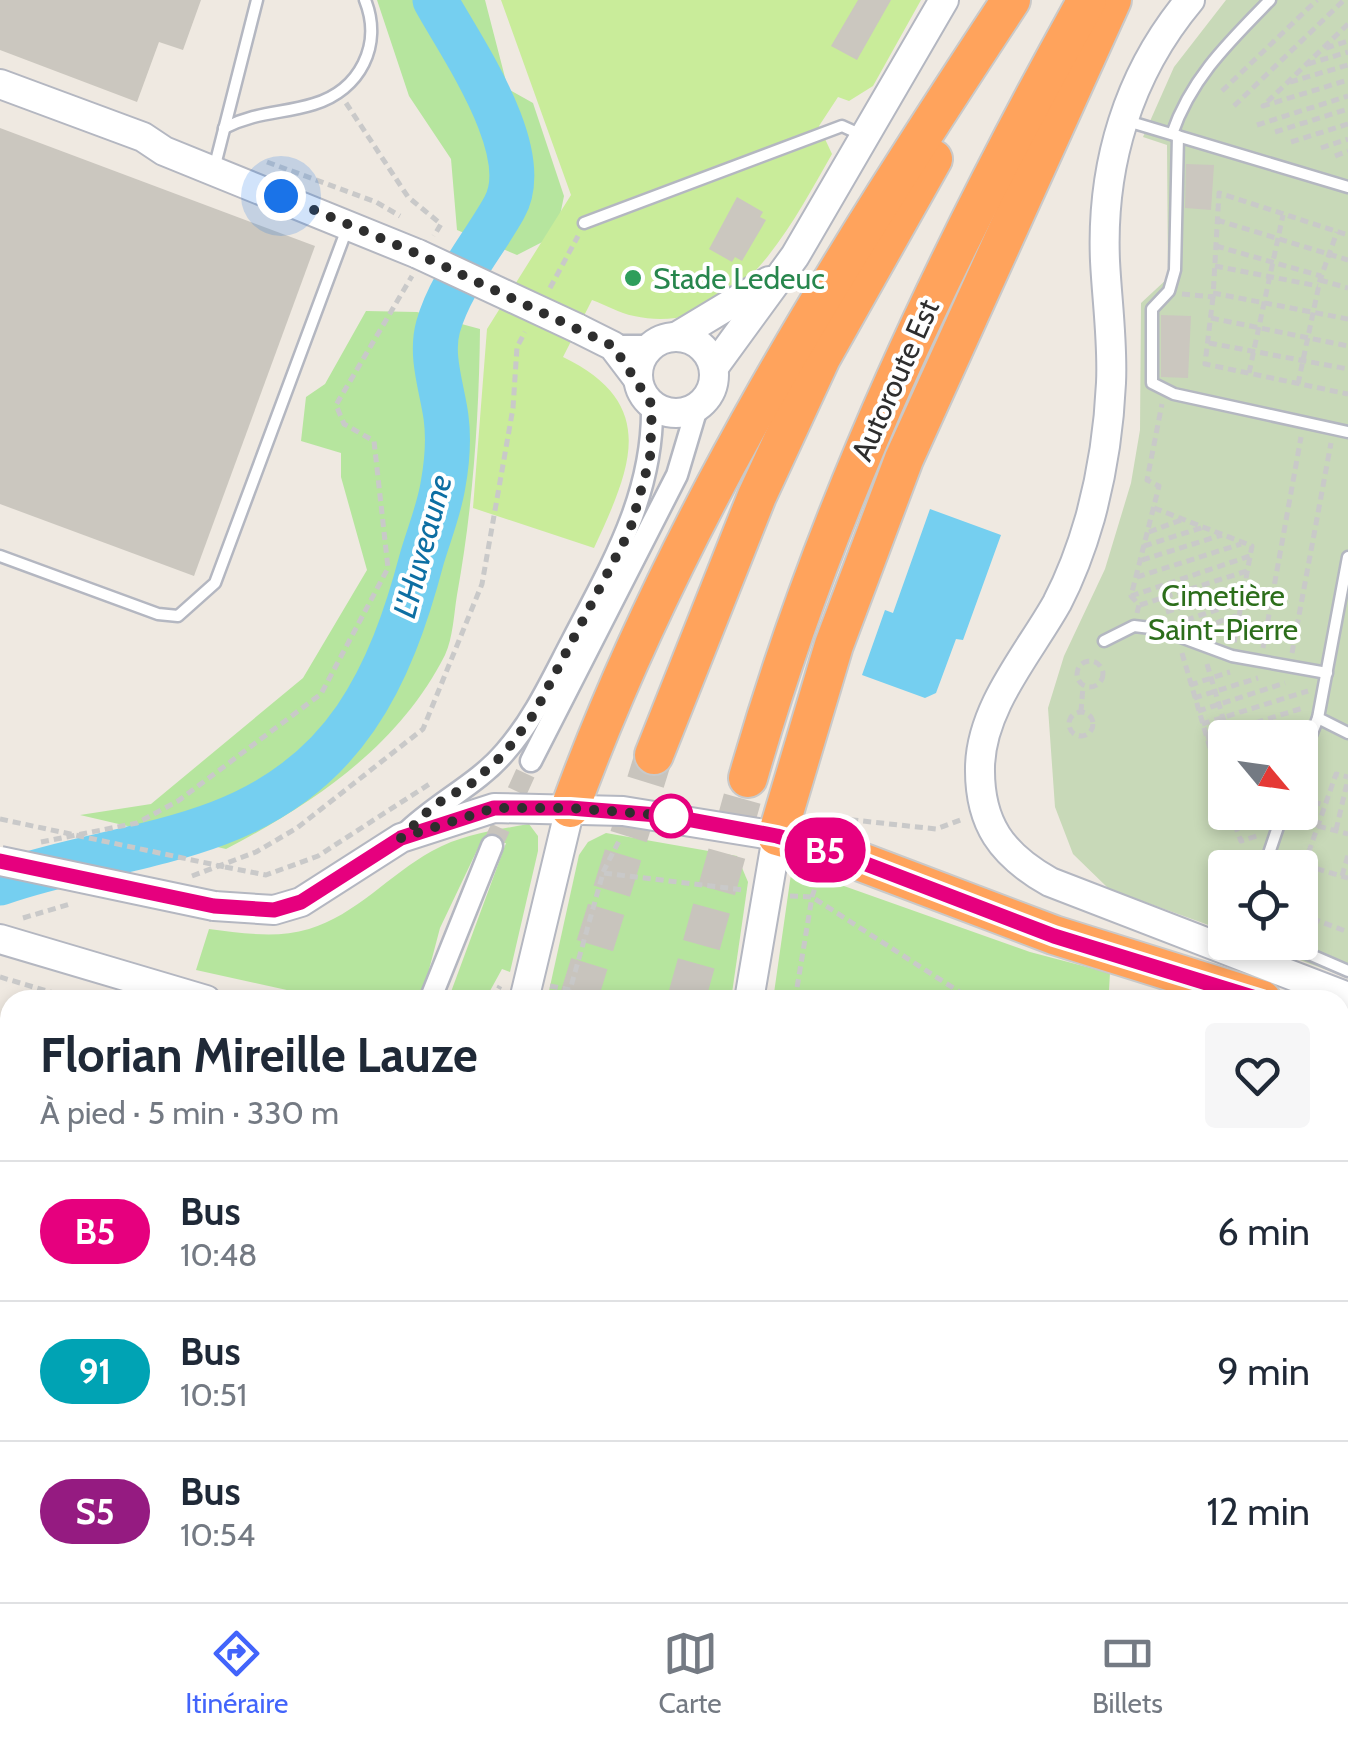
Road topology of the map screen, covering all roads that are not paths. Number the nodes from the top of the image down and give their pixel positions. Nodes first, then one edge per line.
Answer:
1 (257, 0) edge
2 (365, 0) edge
3 (944, 0) edge
4 (1010, 0) edge
5 (1023, 0) edge
6 (1087, 0) edge
7 (1112, 0) edge
8 (1190, 0) edge
9 (1270, 0) edge
10 (0, 84) edge
11 (1122, 119) junction
12 (224, 128) junction
13 (1175, 135) junction
14 (864, 136) junction
15 (214, 169) junction
16 (1348, 187) edge
17 (584, 223) road end
18 (349, 224) junction
19 (779, 275) junction
20 (664, 342) junction
21 (613, 346) junction
22 (714, 367) junction
23 (638, 379) junction
24 (652, 405) junction
25 (696, 408) junction
26 (1348, 432) edge
27 (0, 556) edge
28 (1348, 557) edge
29 (1104, 642) dead end
30 (1327, 673) junction
31 (1318, 718) joint
32 (1348, 733) edge
33 (654, 756) tunnel mouth
34 (531, 760) tunnel mouth
35 (748, 778) tunnel mouth
36 (570, 808) junction
37 (777, 836) junction
38 (401, 838) junction
39 (492, 846) tunnel mouth
40 (0, 861) edge
41 (5, 930) edge
42 (1318, 958) edge
43 (1348, 971) edge
44 (173, 990) edge
45 (434, 990) edge
46 (537, 990) edge
47 (751, 990) edge
48 (1230, 990) edge
49 (1330, 990) edge

1 - 12 lane
2 - 12 lane
3 - 14 street
4 - 36 highway
5 - 33 highway
6 - 35 highway, Autoroute Est
7 - 37 highway
8 - 11 street
9 - 13 lane
10 - 15 street
11 - 13 lane
11 - 49 street
12 - 15 lane
13 - 16 lane
13 - 26 lane
14 - 17 lane
14 - 19 street
15 - 18 street
18 - 21 street, bridge
18 - 27 lane
19 - 20 street
19 - 22 street
20 - 21 street
20 - 22 street
20 - 23 street
21 - 23 street
22 - 25 street
23 - 24 street
24 - 25 street
24 - 38 street
25 - 34 street
28 - 30 lane
29 - 30 lane
30 - 31 lane
31 - 32 lane
36 - 37 street
36 - 38 street
36 - 46 street
37 - 47 street
37 - 48 highway
38 - 40 street, bridge
39 - 45 street
41 - 44 street
42 - 43 lane

